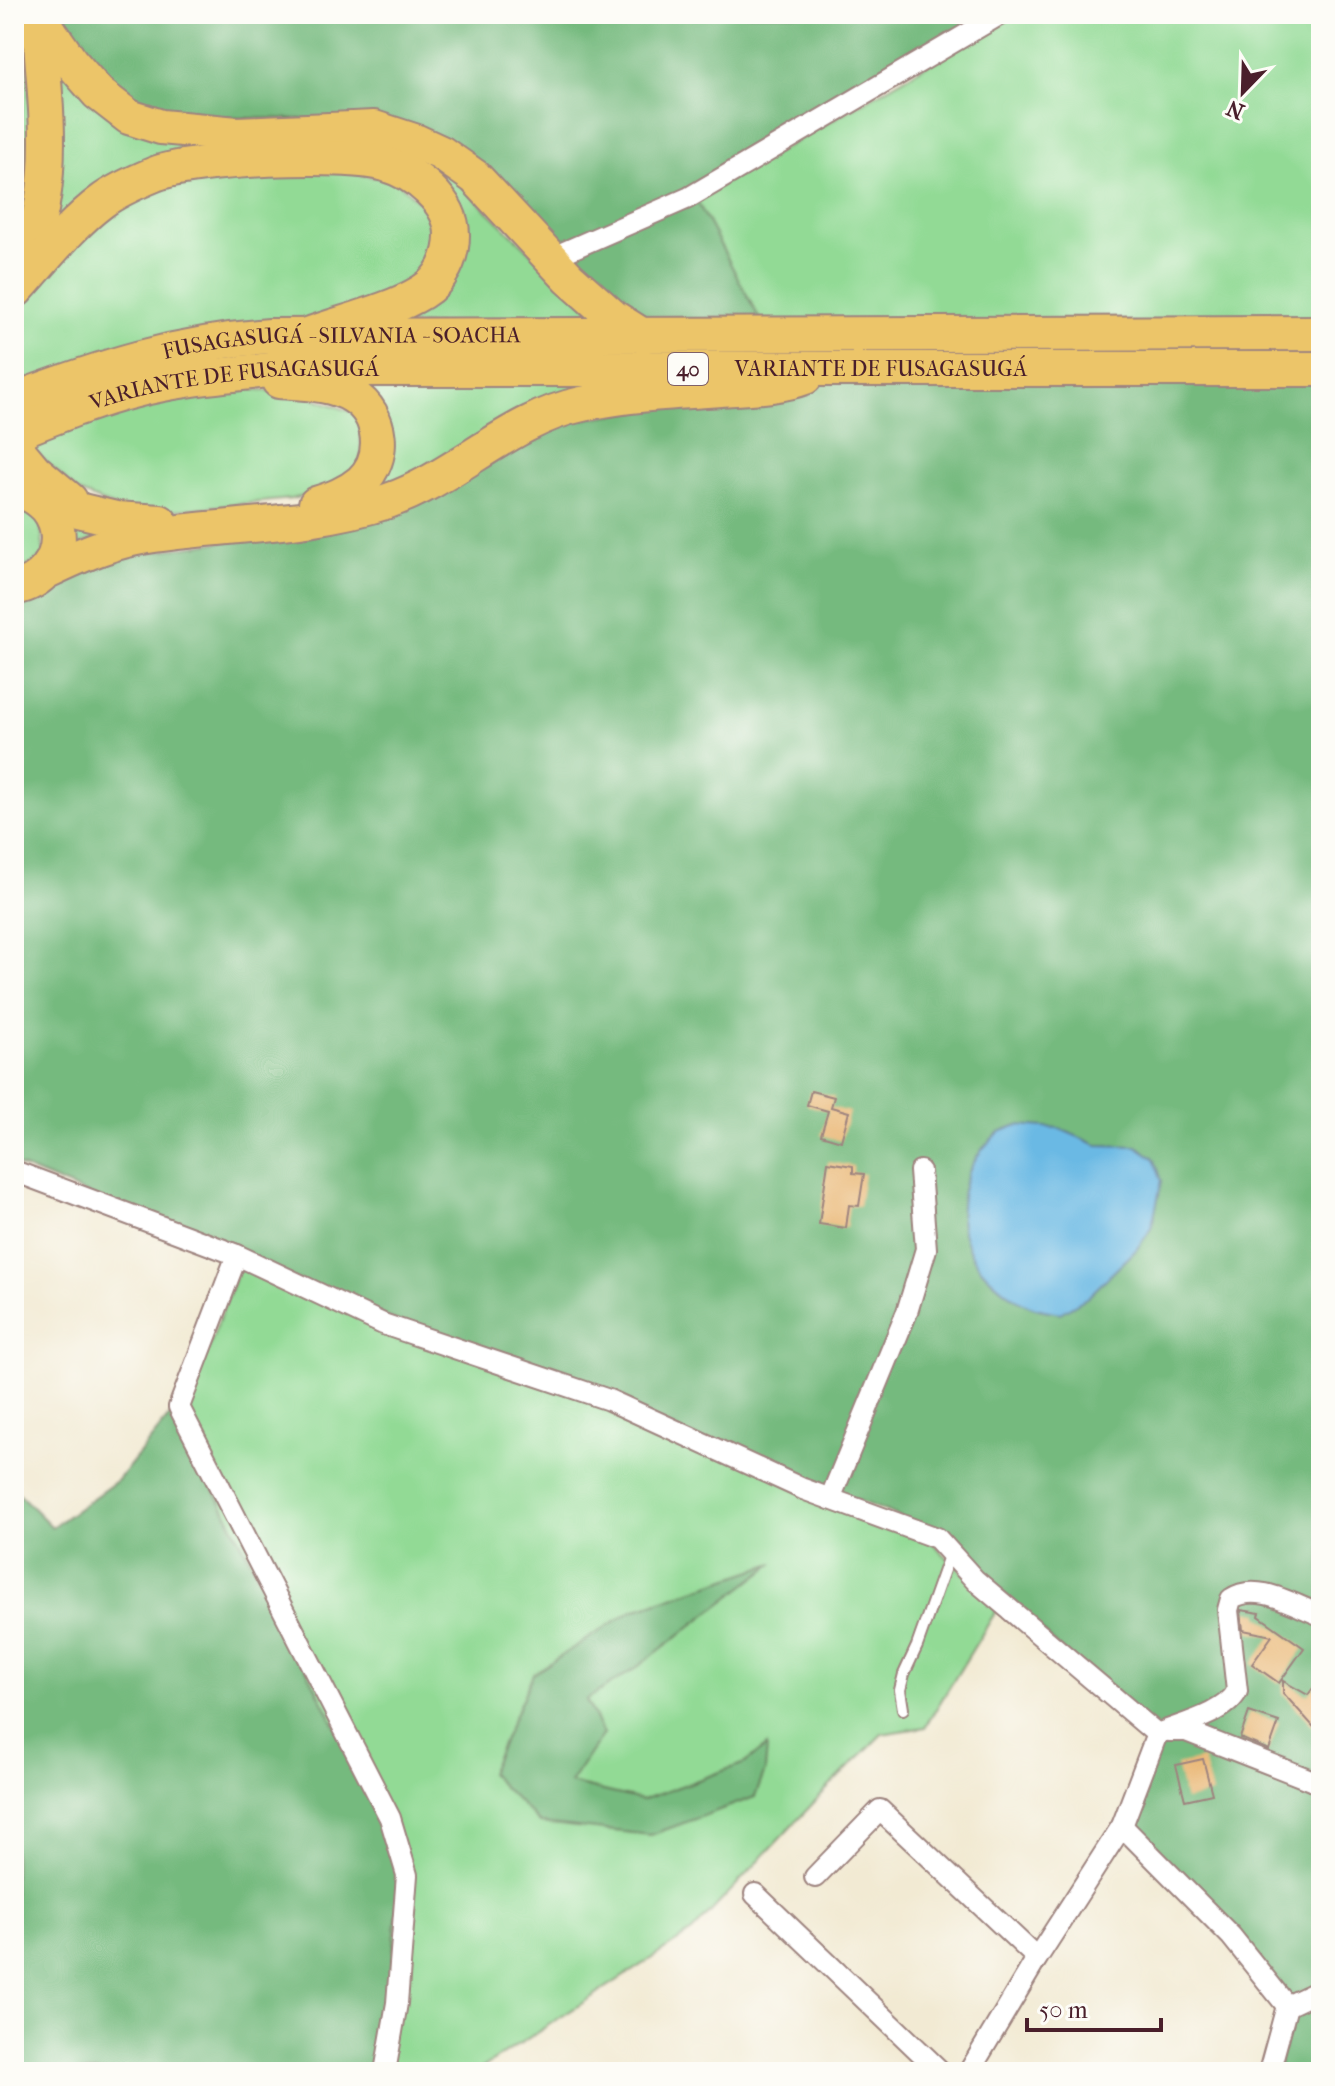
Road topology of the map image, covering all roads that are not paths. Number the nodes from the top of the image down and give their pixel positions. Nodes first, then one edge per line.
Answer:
1 (1001, 14) edge
2 (39, 15) edge
3 (551, 258) junction
4 (15, 293) edge
5 (1321, 333) edge
6 (306, 336) junction
7 (643, 336) junction
8 (818, 369) junction
9 (1321, 369) edge
10 (223, 376) junction
11 (14, 400) edge
12 (53, 401) junction
13 (14, 433) edge
14 (14, 447) edge
15 (28, 495) edge
16 (103, 516) junction
17 (45, 572) junction
18 (14, 588) edge
19 (14, 1171) edge
20 (920, 1171) dead end
21 (237, 1255) junction
22 (830, 1499) junction
23 (950, 1553) junction
24 (1321, 1615) edge
25 (903, 1709) dead end
26 (1157, 1734) junction
27 (1321, 1784) edge
28 (1122, 1826) junction
29 (815, 1877) dead end
30 (755, 1894) dead end
31 (1037, 1958) junction
32 (1321, 1990) edge
33 (1287, 2006) junction
34 (385, 2072) edge
35 (941, 2072) edge
36 (969, 2072) edge
37 (1269, 2072) edge

1 - 3 street
2 - 3 main road, 40
2 - 4 main road, 40
3 - 7 main road, 40
4 - 6 main road, 40
5 - 7 main road, VARIANTE DE FUSAGASUGÁ / 40
6 - 7 main road, FUSAGASUGÁ - SILVANIA - SOACHA / 40
6 - 12 main road, FUSAGASUGÁ - SILVANIA - SOACHA / 40
8 - 9 main road, VARIANTE DE FUSAGASUGÁ / 40
8 - 10 main road, VARIANTE DE FUSAGASUGÁ / 40
8 - 17 main road, 40
10 - 12 main road, VARIANTE DE FUSAGASUGÁ / 40
10 - 16 main road, 40
11 - 12 main road, 40
12 - 13 main road, 40
14 - 15 main road
14 - 16 main road
15 - 16 main road, 40
15 - 17 main road
17 - 18 main road, 40
19 - 21 street
20 - 22 street
21 - 22 street
21 - 34 street
22 - 23 street
23 - 25 lane
23 - 26 street
24 - 26 street
26 - 27 street
26 - 28 street
28 - 31 street
28 - 33 street
29 - 31 street
30 - 35 street
31 - 36 street
32 - 33 street
33 - 37 street

